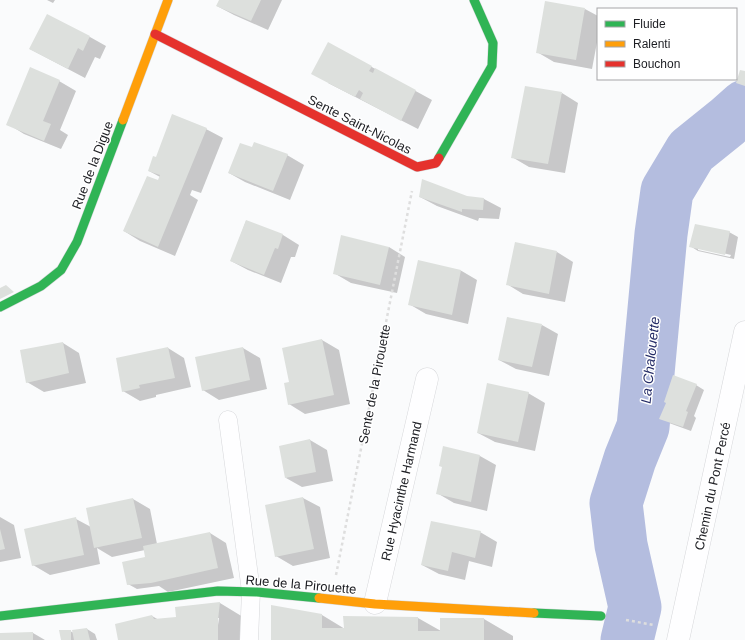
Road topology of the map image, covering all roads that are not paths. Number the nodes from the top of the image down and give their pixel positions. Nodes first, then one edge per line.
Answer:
1 (168, 0) edge
2 (474, 0) edge
3 (155, 34) junction
4 (0, 307) edge
5 (745, 332) edge
6 (427, 379) dead end
7 (228, 420) dead end
8 (251, 591) junction
9 (374, 604) junction
10 (0, 616) edge
11 (602, 616) dead end
12 (249, 640) edge
13 (678, 640) edge

1 - 3 street, Rue de la Digue
2 - 3 street, Sente Saint-Nicolas
3 - 4 street, Rue de la Digue
5 - 13 street, Chemin du Pont Percé
6 - 9 street, Rue Hyacinthe Harmand
7 - 8 lane
8 - 9 street, Rue de la Pirouette
8 - 10 street, Rue de la Pirouette
8 - 12 lane
9 - 11 street, Rue de la Pirouette

